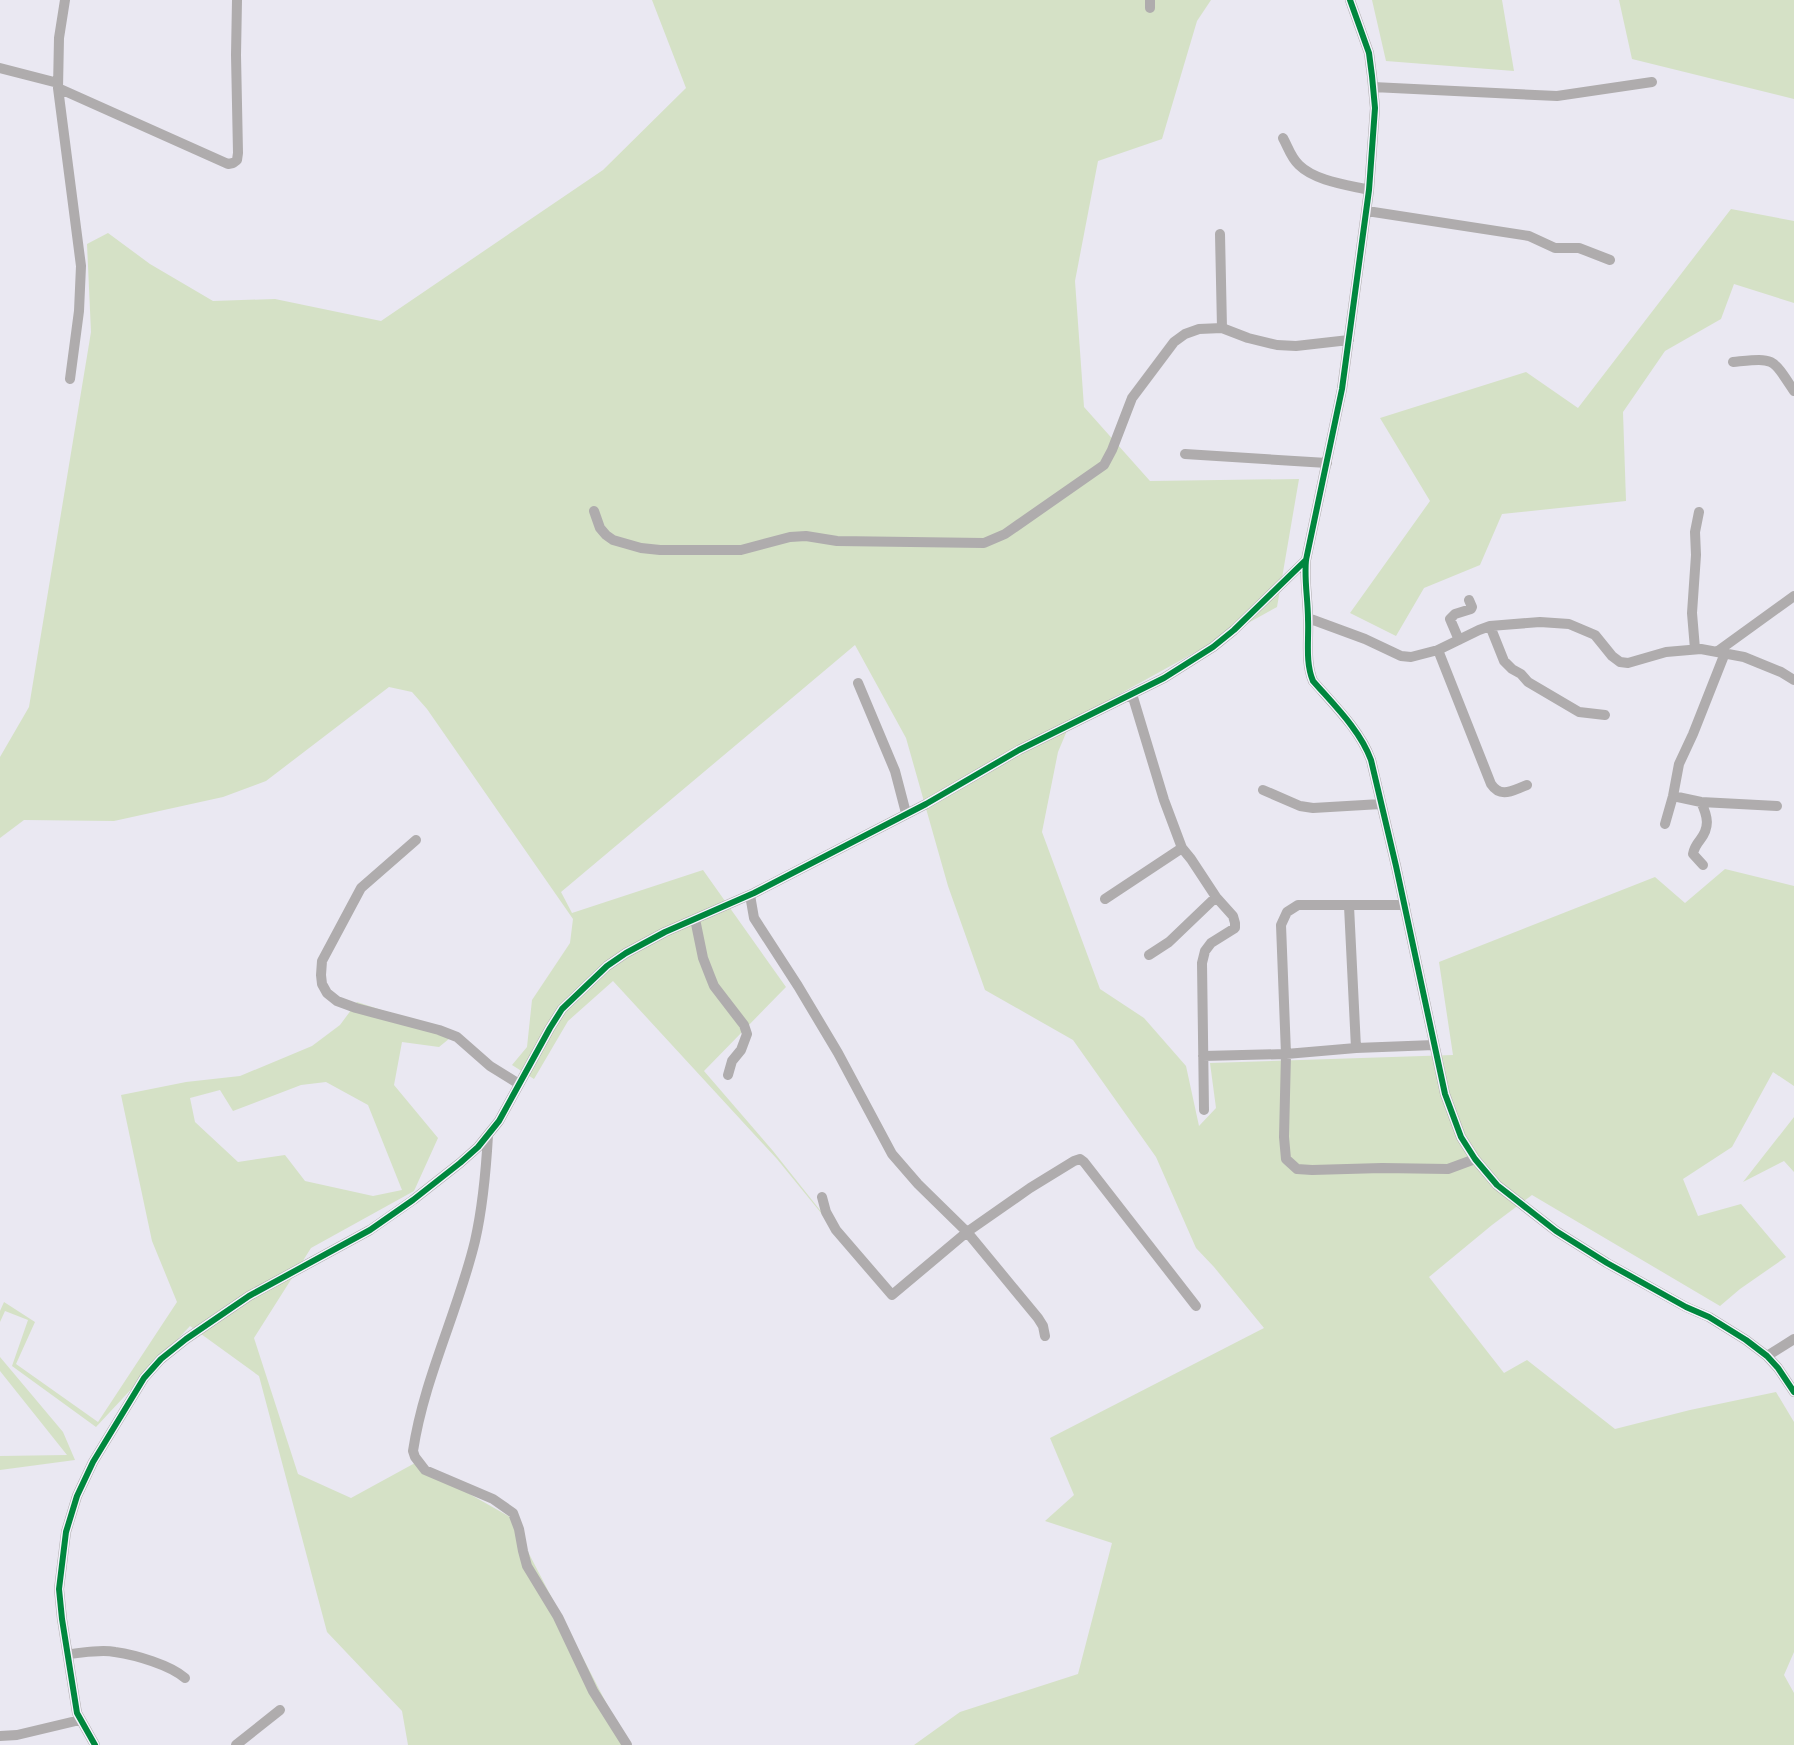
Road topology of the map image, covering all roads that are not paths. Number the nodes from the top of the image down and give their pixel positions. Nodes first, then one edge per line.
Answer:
1 (65, 0) edge
2 (237, 0) edge
3 (1350, 0) edge
4 (0, 68) edge
5 (1652, 82) dead end
6 (58, 86) junction
7 (1373, 87) junction
8 (1283, 138) dead end
9 (1369, 190) junction
10 (1367, 211) junction
11 (1220, 234) dead end
12 (1610, 260) dead end
13 (1222, 328) junction
14 (1349, 340) junction
15 (1733, 362) dead end
16 (70, 379) dead end
17 (1794, 391) edge
18 (1185, 454) dead end
19 (1327, 463) junction
20 (594, 511) dead end
21 (1699, 512) dead end
22 (1306, 560) junction
23 (1794, 596) edge
24 (1469, 600) dead end
25 (1308, 618) junction
26 (1490, 626) junction
27 (1458, 640) junction
28 (1695, 649) junction
29 (1438, 650) junction
30 (1722, 652) junction
31 (1794, 680) edge
32 (858, 683) dead end
33 (1132, 694) junction
34 (1605, 715) dead end
35 (1527, 785) dead end
36 (1263, 790) dead end
37 (1673, 796) junction
38 (1701, 802) junction
39 (1381, 804) junction
40 (1777, 806) dead end
41 (906, 813) junction
42 (1665, 824) dead end
43 (416, 840) dead end
44 (1182, 848) junction
45 (1703, 865) dead end
46 (750, 894) junction
47 (1216, 897) junction
48 (1105, 899) dead end
49 (1405, 905) junction
50 (1349, 906) junction
51 (695, 919) junction
52 (1149, 955) dead end
53 (1434, 1045) junction
54 (1356, 1048) junction
55 (1286, 1054) junction
56 (1203, 1056) junction
57 (728, 1075) dead end
58 (519, 1084) junction
59 (1204, 1110) dead end
60 (488, 1135) junction
61 (1476, 1159) junction
62 (822, 1197) dead end
63 (967, 1232) junction
64 (1196, 1306) dead end
65 (1045, 1336) dead end
66 (1794, 1339) edge
67 (1766, 1356) junction
68 (1794, 1392) edge
69 (68, 1654) junction
70 (185, 1678) dead end
71 (280, 1710) dead end
72 (80, 1720) junction
73 (0, 1736) edge
74 (95, 1745) edge
75 (236, 1745) edge
76 (627, 1745) edge

1 - 6 street
2 - 6 street
3 - 7 street
4 - 6 street
5 - 7 street
6 - 16 street
7 - 9 street
8 - 9 street
9 - 10 street
10 - 12 street
10 - 14 street
11 - 13 street
13 - 14 street
13 - 20 street
14 - 19 street
15 - 17 street
18 - 19 street
19 - 22 street
21 - 28 street
22 - 25 street
22 - 33 street
23 - 30 street
24 - 27 street
25 - 29 street
25 - 39 street
26 - 27 street
26 - 28 street
26 - 34 street
27 - 29 street
28 - 30 street
29 - 35 street
30 - 31 street
30 - 37 street
32 - 41 street
33 - 41 street
33 - 44 street
36 - 39 street
37 - 38 street
37 - 42 street
38 - 40 street
38 - 45 street
39 - 49 street
41 - 46 street
43 - 58 street
44 - 47 street
44 - 48 street
46 - 51 street
46 - 63 street
47 - 52 street
47 - 56 street
49 - 50 street
49 - 53 street
50 - 54 street
50 - 55 street
51 - 57 street
51 - 58 street
53 - 54 street
53 - 61 street
54 - 55 street
55 - 56 street
55 - 61 street
56 - 59 street
58 - 60 street
60 - 69 street
60 - 76 street
61 - 67 street
62 - 63 street
63 - 64 street
63 - 65 street
66 - 67 street
67 - 68 street
69 - 70 street
69 - 72 street
71 - 75 street
72 - 73 street
72 - 74 street

